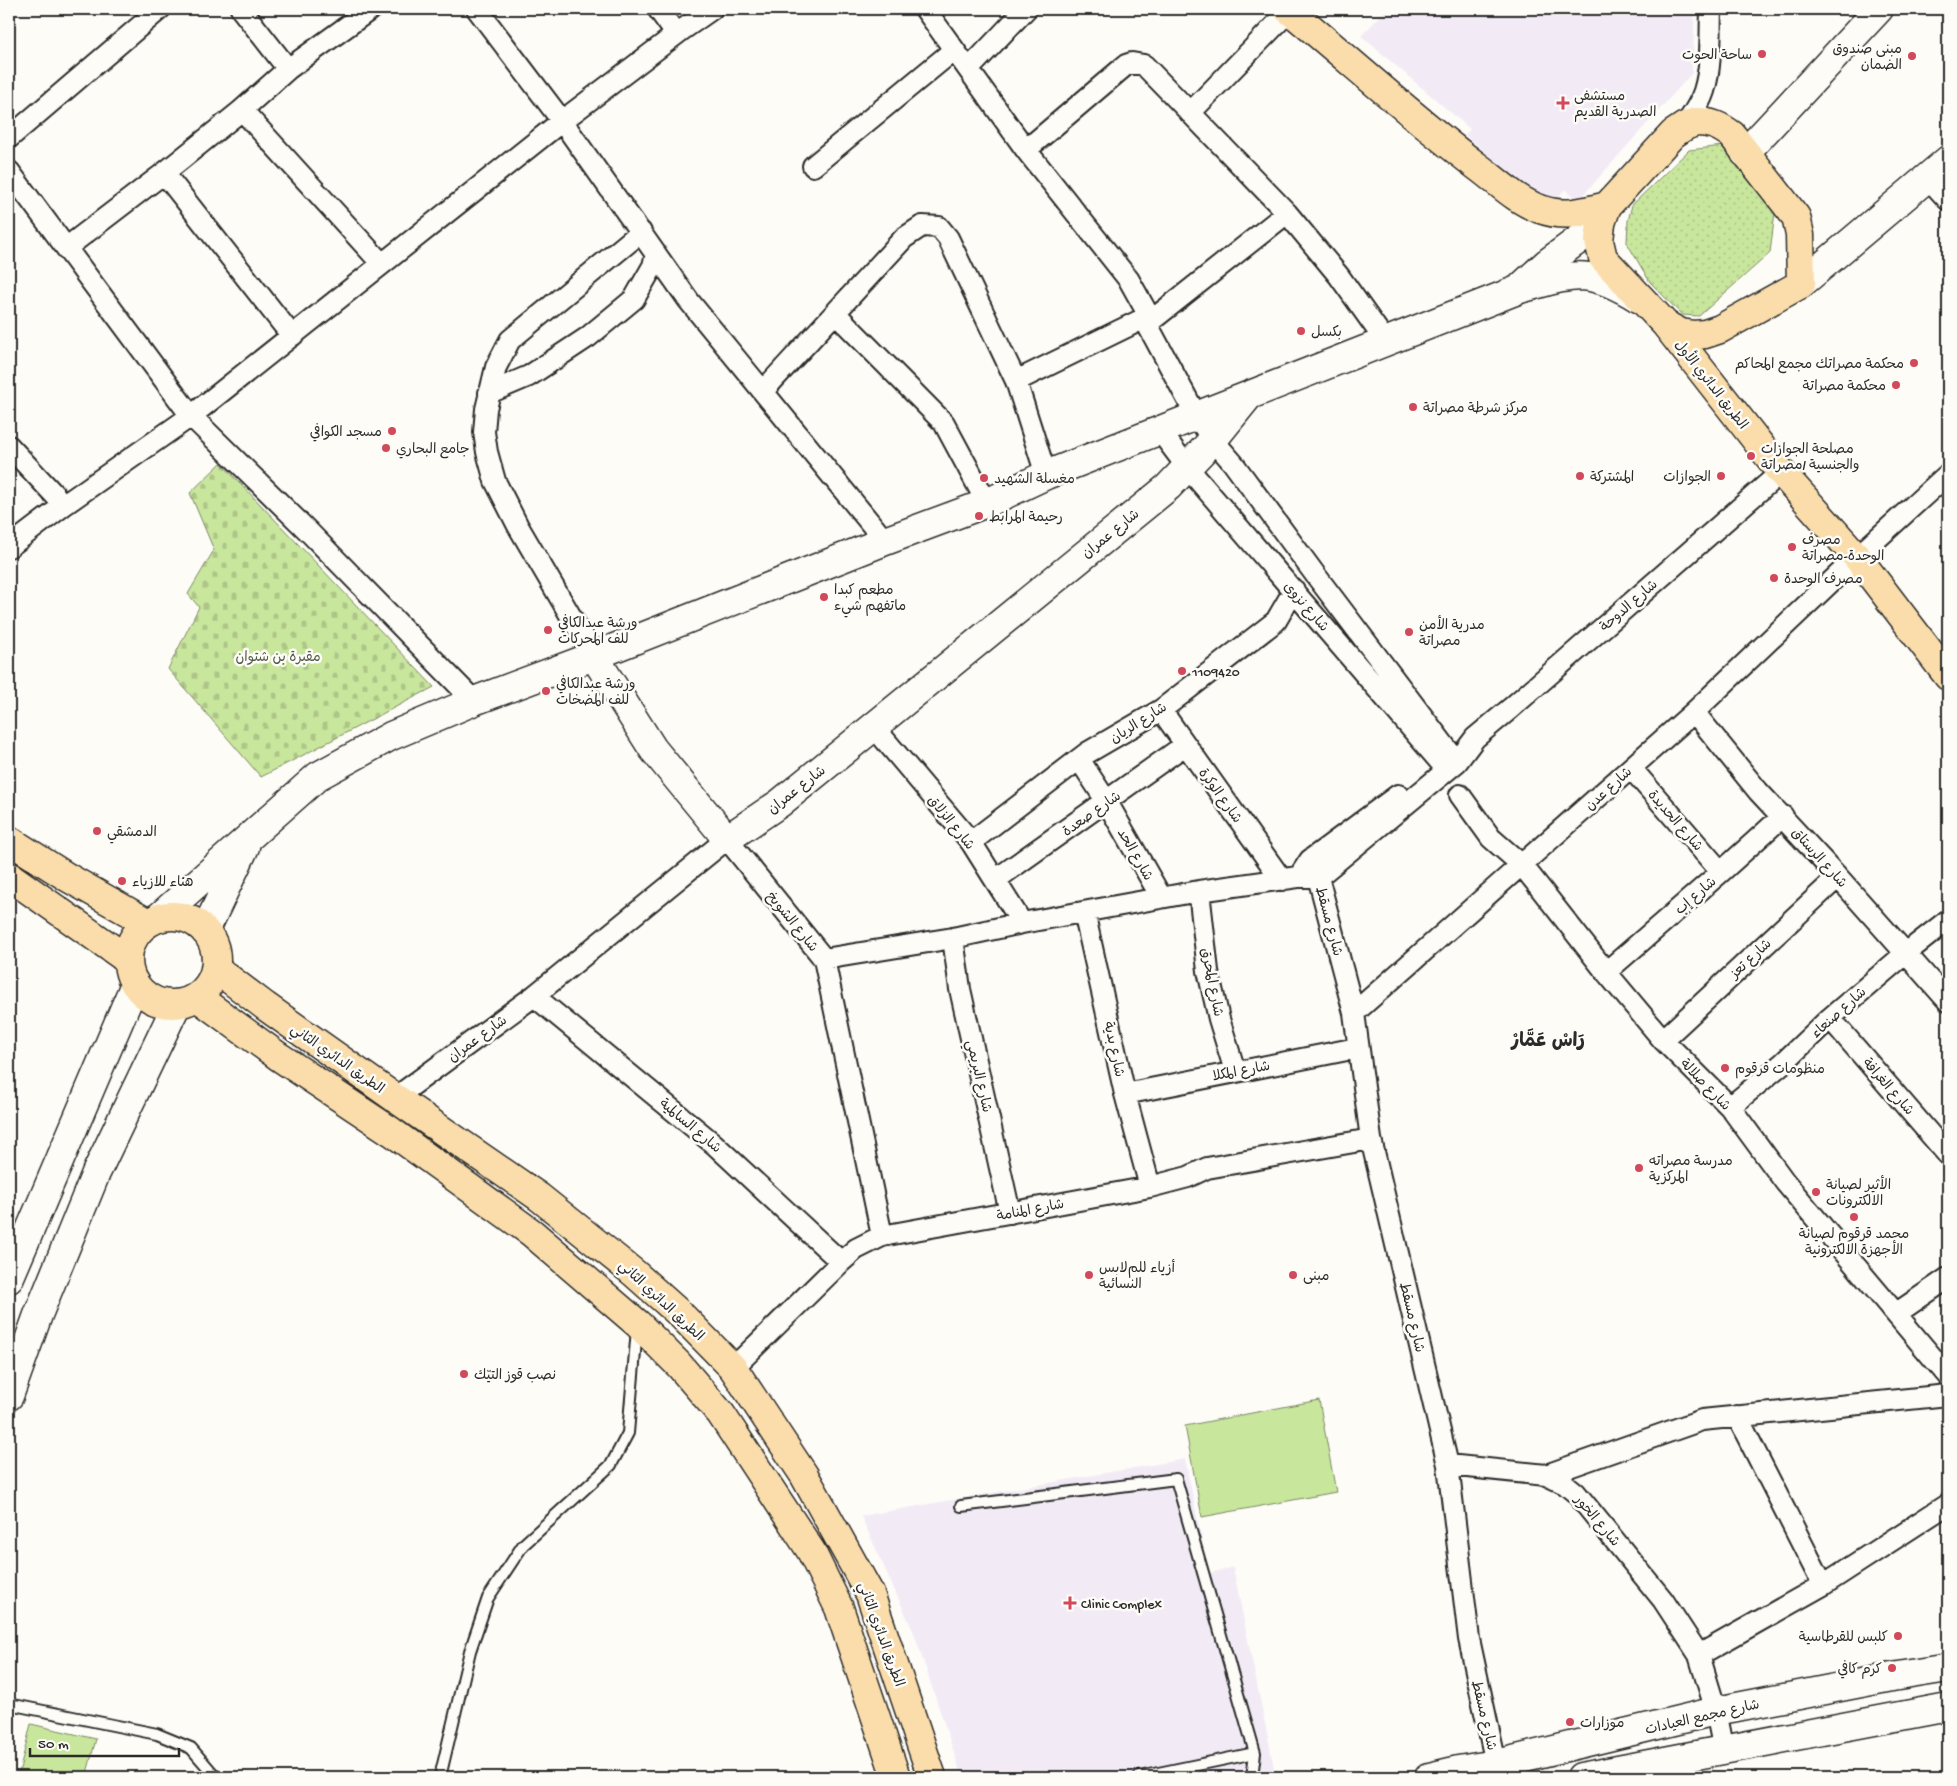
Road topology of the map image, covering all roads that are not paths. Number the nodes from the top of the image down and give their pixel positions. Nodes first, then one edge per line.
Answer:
1 (160, 9) edge
2 (241, 9) edge
3 (371, 9) edge
4 (477, 9) edge
5 (658, 9) edge
6 (712, 9) edge
7 (925, 9) edge
8 (1026, 9) edge
9 (1711, 9) edge
10 (1880, 9) edge
11 (1289, 10) edge
12 (676, 34) junction
13 (954, 50) junction
14 (288, 69) junction
15 (968, 69) junction
16 (242, 110) junction
17 (1190, 113) junction
18 (562, 121) junction
19 (1685, 126) junction
20 (9, 138) edge
21 (1026, 150) junction
22 (1745, 153) junction
23 (1948, 160) edge
24 (813, 166) dead end
25 (9, 171) edge
26 (164, 173) junction
27 (1928, 178) junction
28 (1948, 200) edge
29 (1287, 213) junction
30 (1604, 214) junction
31 (640, 232) junction
32 (66, 248) junction
33 (656, 254) junction
34 (382, 264) junction
35 (1800, 284) junction
36 (1520, 289) junction
37 (1639, 298) junction
38 (835, 313) junction
39 (1148, 320) junction
40 (1666, 325) junction
41 (292, 336) junction
42 (1386, 342) junction
43 (1016, 381) junction
44 (763, 390) junction
45 (489, 393) junction
46 (1248, 397) junction
47 (191, 416) junction
48 (1197, 417) junction
49 (1160, 431) junction
50 (1213, 440) junction
51 (9, 446) edge
52 (1187, 466) junction
53 (1781, 472) junction
54 (1948, 474) edge
55 (1046, 475) junction
56 (987, 502) junction
57 (64, 505) junction
58 (885, 541) junction
59 (9, 548) edge
60 (1857, 557) junction
61 (1294, 590) junction
62 (594, 656) junction
63 (1948, 676) edge
64 (474, 701) junction
65 (1161, 710) junction
66 (1694, 712) junction
67 (874, 727) junction
68 (1185, 745) junction
69 (1448, 757) junction
70 (1079, 759) junction
71 (1631, 768) junction
72 (1431, 783) junction
73 (1460, 795) junction
74 (1106, 802) junction
75 (1782, 816) junction
76 (249, 838) junction
77 (728, 839) junction
78 (9, 840) edge
79 (970, 842) junction
80 (1522, 865) junction
81 (1314, 869) junction
82 (1721, 872) junction
83 (9, 876) edge
84 (1838, 877) junction
85 (1290, 879) junction
86 (995, 880) junction
87 (1199, 891) junction
88 (1161, 897) junction
89 (1084, 912) junction
90 (153, 920) junction
91 (1948, 920) edge
92 (1022, 923) junction
93 (205, 931) junction
94 (953, 938) junction
95 (1906, 952) junction
96 (824, 959) junction
97 (215, 968) junction
98 (131, 972) junction
99 (1606, 972) junction
100 (534, 996) junction
101 (187, 1000) junction
102 (1948, 1001) edge
103 (1354, 1013) junction
104 (1830, 1018) junction
105 (1663, 1040) junction
106 (1357, 1048) junction
107 (1235, 1071) junction
108 (1125, 1094) junction
109 (395, 1098) junction
110 (1730, 1107) junction
111 (1371, 1139) junction
112 (1948, 1155) edge
113 (1150, 1187) junction
114 (1010, 1214) junction
115 (882, 1236) junction
116 (841, 1262) junction
117 (11, 1264) edge
118 (1948, 1278) edge
119 (1897, 1313) junction
120 (638, 1324) junction
121 (734, 1368) junction
122 (1948, 1376) edge
123 (1948, 1395) edge
124 (9, 1396) edge
125 (1738, 1416) junction
126 (1448, 1465) junction
127 (1546, 1475) junction
128 (1948, 1504) edge
129 (961, 1506) dead end
130 (1823, 1585) junction
131 (1699, 1655) junction
132 (1948, 1668) edge
133 (9, 1704) edge
134 (1948, 1708) edge
135 (1716, 1711) junction
136 (1724, 1751) junction
137 (1255, 1753) junction
138 (1495, 1771) edge
139 (216, 1777) edge
140 (440, 1777) edge
141 (896, 1777) edge
142 (932, 1777) edge
143 (1139, 1777) edge
144 (1252, 1777) edge
145 (1429, 1777) edge
146 (1581, 1777) edge

1 - 20 street
2 - 14 street
3 - 14 street
4 - 18 street
5 - 12 street
6 - 12 street
7 - 13 street, شارع نزوى
8 - 15 street
9 - 19 street
10 - 22 main road
11 - 17 street
11 - 30 main road
12 - 18 street
13 - 15 street, شارع نزوى
13 - 24 street
14 - 16 street
15 - 21 street, شارع نزوى
16 - 26 street
16 - 34 street
17 - 21 street
17 - 29 street
18 - 31 street
18 - 34 street
19 - 22 main road
19 - 30 main road
21 - 39 street, شارع نزوى
22 - 35 main road
23 - 27 main road
25 - 32 street
26 - 32 street
26 - 41 street
27 - 28 street
27 - 35 main road
29 - 39 street
29 - 42 street
30 - 36 main road
30 - 37 main road, الطريق الدائري الأول
31 - 33 street
31 - 45 street
32 - 47 street
33 - 44 street
33 - 45 street
34 - 41 street
35 - 40 main road
36 - 37 main road
36 - 42 main road
37 - 40 main road, الطريق الدائري الأول
38 - 43 street
38 - 44 street
38 - 56 street
39 - 43 street
39 - 48 street, شارع نزوى
40 - 53 main road, الطريق الدائري الأول
41 - 47 street
42 - 46 main road
43 - 55 street
44 - 58 street
45 - 62 street
46 - 48 main road
46 - 50 main road, شارع عمران
47 - 57 street
47 - 64 street
48 - 49 main road
48 - 50 street, شارع نزوى
49 - 52 street, شارع نزوى
49 - 55 main road
50 - 52 main road, شارع عمران
50 - 69 street, شارع نزوى
51 - 57 street
52 - 61 street, شارع نزوى
52 - 67 main road, شارع عمران
53 - 60 main road, الطريق الدائري الأول
53 - 69 street, شارع الدوحة
54 - 60 street, شارع عدن
55 - 56 main road
56 - 58 main road
57 - 59 street
58 - 62 main road
60 - 63 main road, الطريق الدائري الأول
60 - 66 street, شارع عدن
61 - 65 street, شارع الريان
61 - 69 street, شارع نزوى
62 - 64 main road
62 - 77 main road, شارع الشويخ
64 - 76 main road
65 - 68 street, شارع الوكرة
65 - 70 street, شارع الريان
66 - 71 street, شارع عدن
66 - 75 street, شارع الرستاق
67 - 77 main road, شارع عمران
67 - 79 street, شارع الزلاق
68 - 74 street, شارع صعدة
68 - 85 street, شارع الوكرة
69 - 72 street
69 - 73 street
69 - 81 street
70 - 74 street, شارع الحد
70 - 79 street, شارع الريان
71 - 80 street, شارع عدن
71 - 82 street, شارع الحديدة
72 - 73 street
72 - 81 street
73 - 80 street, شارع صلالة
74 - 86 street, شارع صعدة
74 - 88 street, شارع الحد
75 - 82 street, شارع إب
75 - 84 street, شارع الرستاق
76 - 90 main road
76 - 93 main road
77 - 96 street, شارع الشويخ
77 - 100 street, شارع عمران
78 - 90 main road
79 - 86 street, شارع الزلاق
80 - 99 street, شارع صلالة
80 - 103 street, شارع عدن
81 - 85 street
81 - 103 street, شارع مسقط
82 - 99 street, شارع إب
83 - 98 main road
84 - 95 street, شارع الرستاق
84 - 105 street, شارع تعز
85 - 87 street
86 - 92 street, شارع الزلاق
87 - 88 street
87 - 107 street, شارع المحرق
88 - 89 street
89 - 92 street
89 - 108 street, شارع بدية
90 - 93 main road
90 - 98 main road
91 - 95 street, شارع صنعاء
92 - 94 street
93 - 97 main road
94 - 96 street
94 - 114 street, شارع البريمي
95 - 102 street, شارع الرستاق
95 - 104 street, شارع صنعاء
96 - 115 street, شارع الشويخ
97 - 101 main road
97 - 109 main road, الطريق الدائري الثاني
98 - 101 main road
98 - 117 main road
99 - 105 street, شارع صلالة
100 - 109 street, شارع عمران
100 - 116 street, شارع السالمية
101 - 120 main road
101 - 124 main road
103 - 106 street, شارع مسقط
104 - 110 street, شارع صنعاء
104 - 112 street, شارع الغرافة
105 - 110 street, شارع صلالة
106 - 107 street, شارع المكلا
106 - 111 street, شارع مسقط
107 - 108 street, شارع المكلا
108 - 113 street, شارع بدية
109 - 121 main road, الطريق الدائري الثاني
110 - 119 street, شارع صلالة
111 - 113 street, شارع المنامة
111 - 126 street, شارع مسقط
113 - 114 street, شارع المنامة
114 - 115 street, شارع المنامة
115 - 116 street, شارع المنامة
116 - 121 street, شارع المنامة
118 - 119 street
119 - 122 street, شارع صلالة
120 - 140 lane
120 - 141 main road
121 - 142 main road, الطريق الدائري الثاني
123 - 125 street
125 - 127 street
125 - 130 street
126 - 127 street, شارع الخور
126 - 138 street, شارع مسقط
127 - 131 street, شارع الخور
128 - 130 street
129 - 137 lane
130 - 131 street
131 - 135 street, شارع الخور
132 - 135 main road, شارع مجمع العيادات
133 - 139 lane
134 - 136 main road
135 - 136 street, شارع الخور
135 - 138 main road, شارع مجمع العيادات
136 - 146 main road
137 - 143 lane
137 - 144 lane
138 - 145 main road, شارع مجمع العيادات

